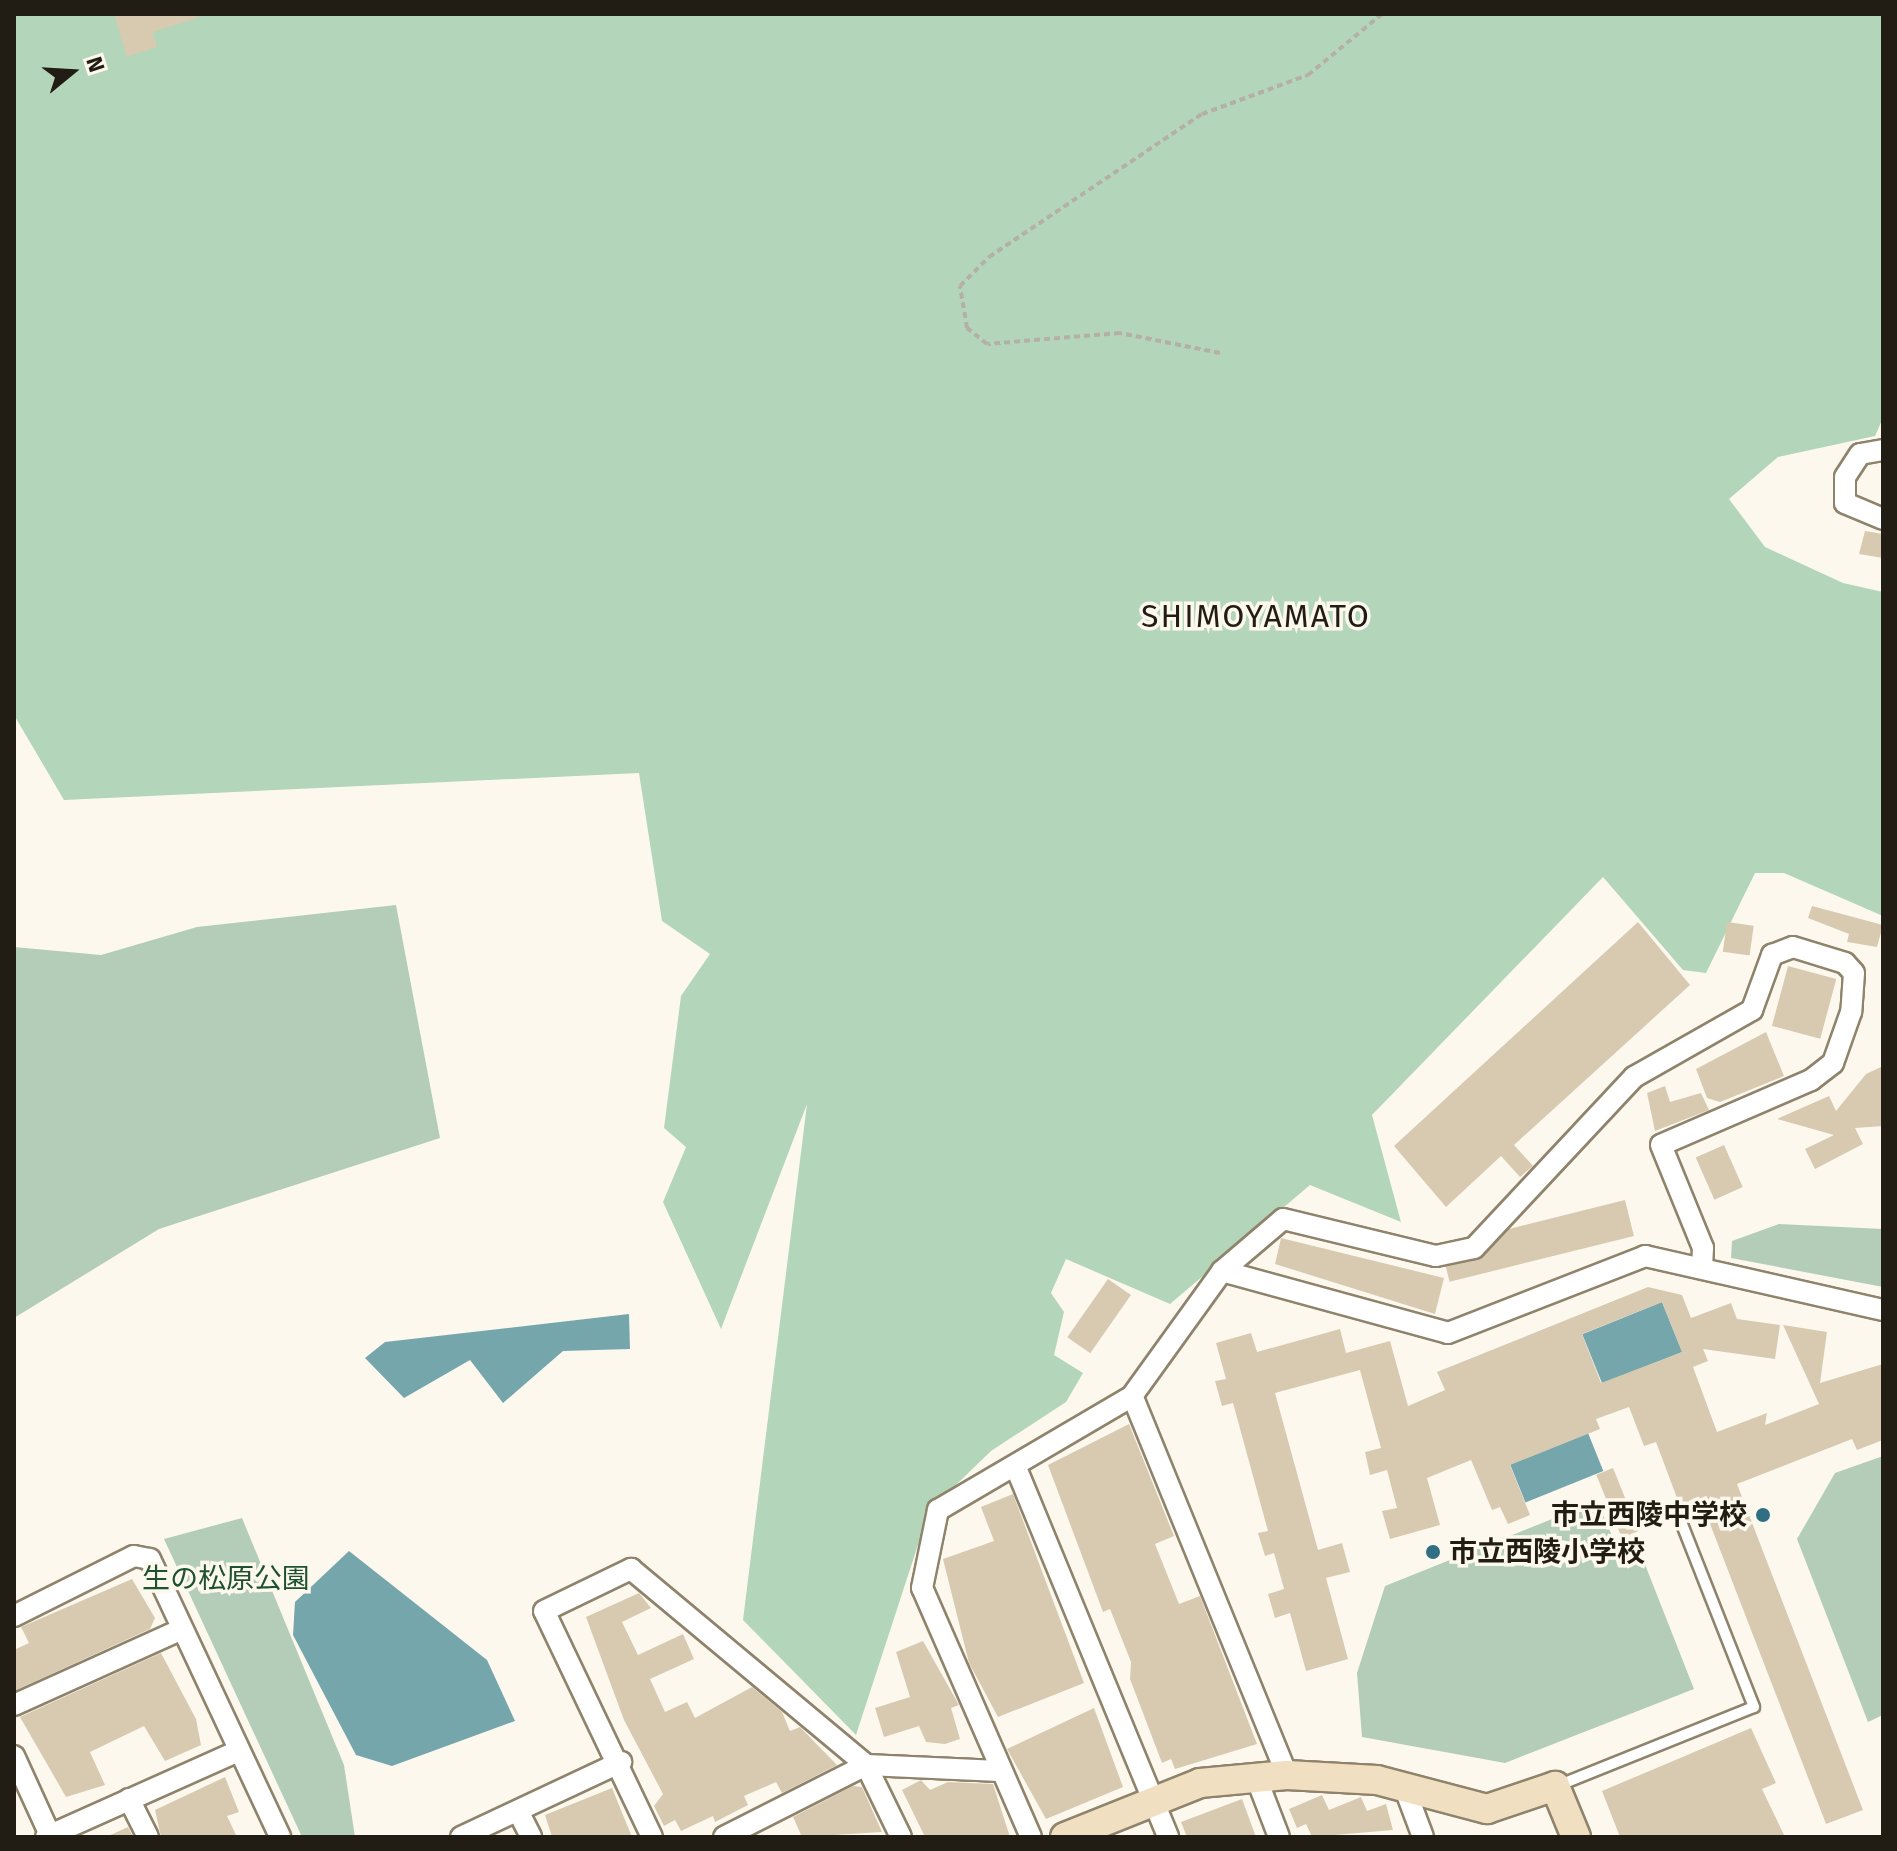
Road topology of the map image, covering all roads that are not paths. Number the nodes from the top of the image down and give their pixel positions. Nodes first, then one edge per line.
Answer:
1 (1883, 450) edge
2 (1883, 519) edge
3 (1702, 1268) junction
4 (1222, 1271) junction
5 (1883, 1310) edge
6 (1132, 1396) junction
7 (1017, 1470) junction
8 (1682, 1524) dead end
9 (14, 1616) edge
10 (182, 1629) junction
11 (14, 1705) edge
12 (238, 1751) junction
13 (14, 1756) edge
14 (621, 1762) junction
15 (866, 1765) junction
16 (1000, 1771) junction
17 (1287, 1775) junction
18 (1256, 1777) junction
19 (1555, 1786) junction
20 (1405, 1789) junction
21 (129, 1799) junction
22 (1150, 1800) junction
23 (518, 1811) junction
24 (766, 1818) junction
25 (48, 1836) edge
26 (148, 1837) edge
27 (280, 1837) edge
28 (461, 1837) edge
29 (531, 1837) edge
30 (652, 1837) edge
31 (724, 1837) edge
32 (776, 1837) edge
33 (901, 1837) edge
34 (1031, 1837) edge
35 (1065, 1837) edge
36 (1168, 1837) edge
37 (1279, 1837) edge
38 (1423, 1837) edge
39 (1576, 1837) edge

1 - 2 street
3 - 4 street
3 - 4 street
3 - 5 street
4 - 6 street
6 - 7 street
6 - 17 street
7 - 16 street
7 - 22 street
8 - 19 lane
9 - 10 street
10 - 11 street
10 - 12 street
12 - 21 street
12 - 27 street
13 - 25 street
14 - 15 street
14 - 23 street
14 - 30 street
15 - 16 street
15 - 24 street
15 - 33 street
16 - 34 street
17 - 18 street
17 - 20 street
18 - 22 street
18 - 37 street
19 - 20 street
19 - 39 street
20 - 38 street
21 - 25 street
21 - 26 street
22 - 35 street
22 - 36 street
23 - 28 street
23 - 29 street
24 - 31 street
24 - 32 street

